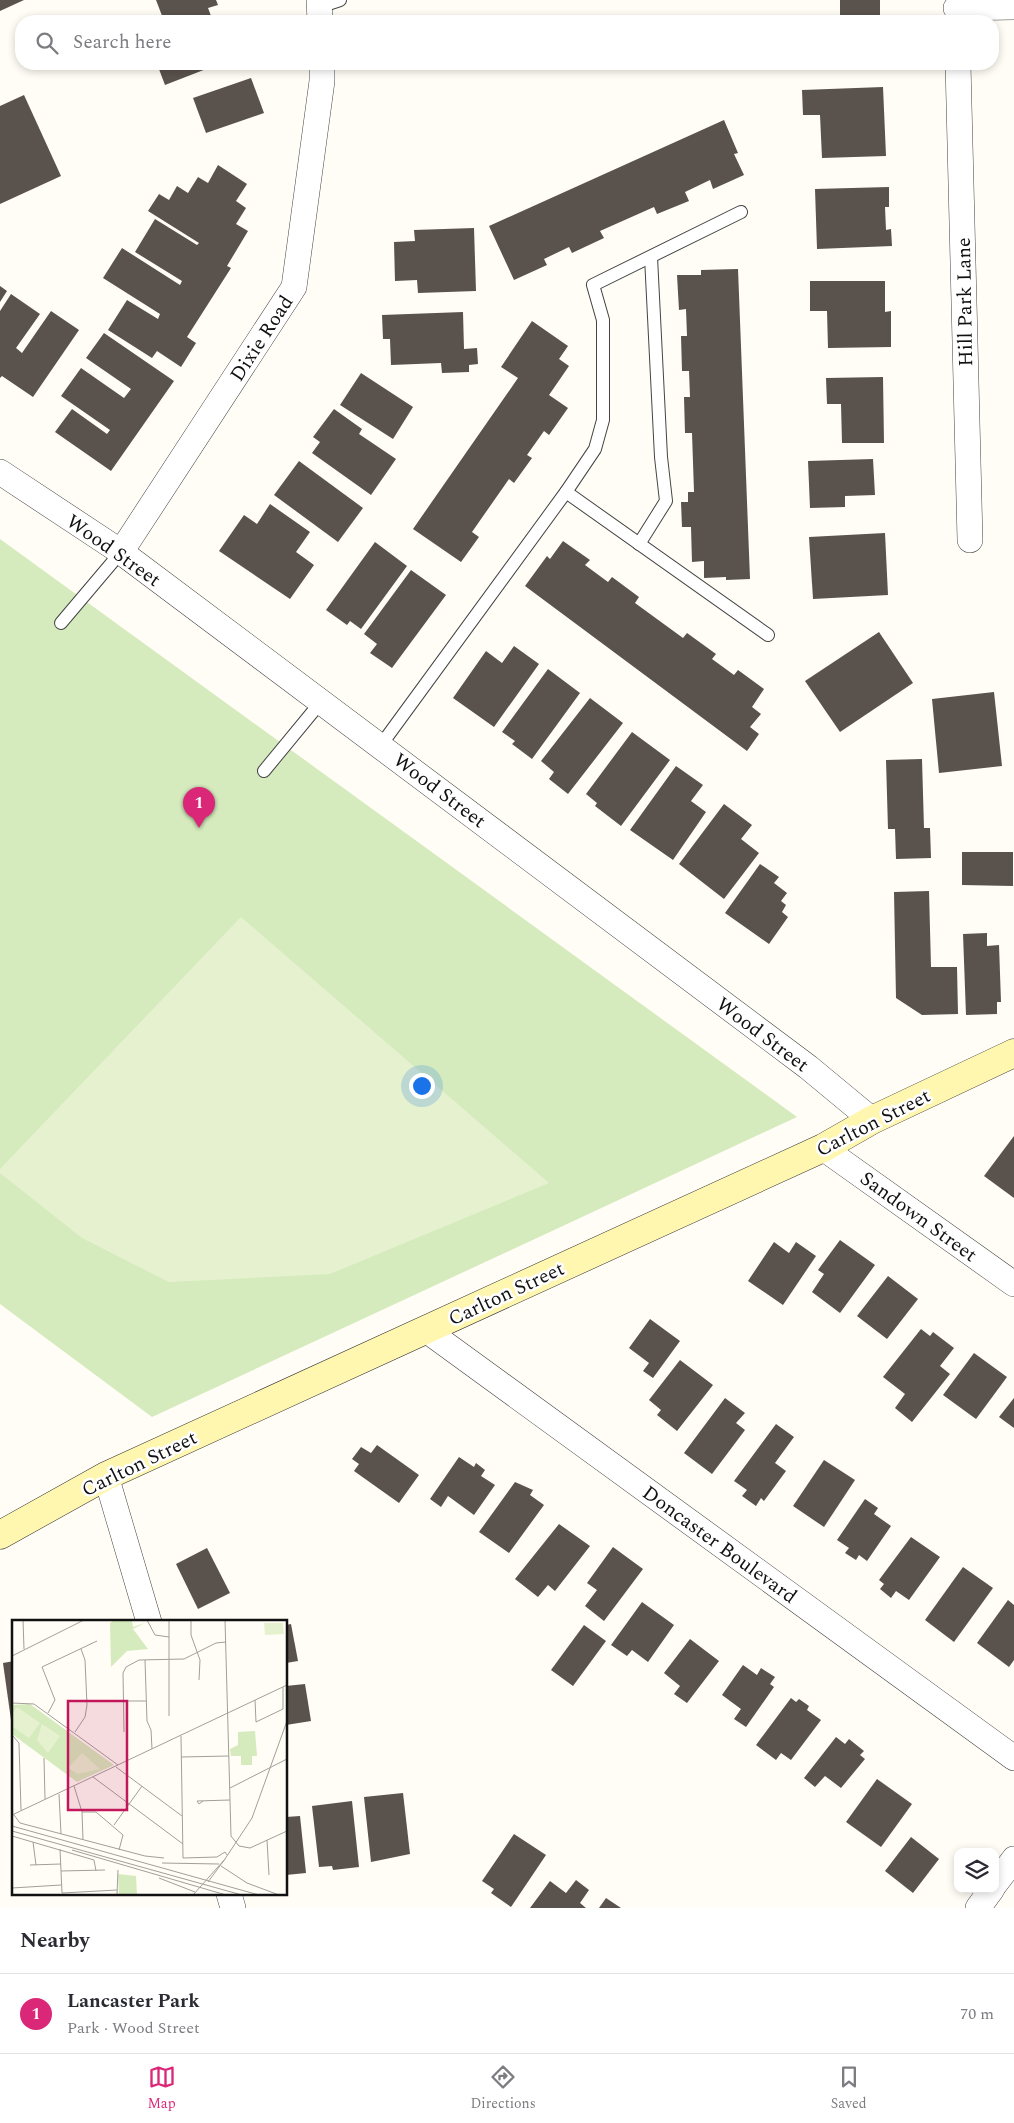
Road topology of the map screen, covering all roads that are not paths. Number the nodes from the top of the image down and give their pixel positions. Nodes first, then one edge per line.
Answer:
1 (1014, 7) edge
2 (957, 10) edge
3 (322, 70) edge
4 (958, 70) edge
5 (742, 212) dead end
6 (651, 257) junction
7 (0, 472) edge
8 (566, 492) junction
9 (970, 540) dead end
10 (639, 544) junction
11 (121, 552) junction
12 (61, 623) dead end
13 (768, 635) dead end
14 (320, 703) junction
15 (381, 746) junction
16 (264, 771) dead end
17 (1014, 1053) edge
18 (872, 1120) junction
19 (823, 1148) junction
20 (1014, 1284) edge
21 (426, 1330) junction
22 (106, 1476) junction
23 (0, 1535) edge
24 (148, 1620) edge
25 (1014, 1758) edge
26 (1014, 1859) edge
27 (999, 1879) edge
28 (989, 1893) edge
29 (229, 1896) edge
30 (233, 1908) edge
31 (978, 1908) edge

1 - 2 street
3 - 11 street, Dixie Road
4 - 9 street, Hill Park Lane
5 - 6 lane
6 - 8 lane
6 - 10 lane
7 - 11 street, Wood Street
8 - 10 lane
8 - 15 lane
10 - 13 lane
11 - 12 lane
11 - 14 street, Wood Street
14 - 15 street, Wood Street
14 - 16 lane
15 - 18 street, Wood Street
17 - 18 main road, Carlton Street
18 - 19 main road, Carlton Street
19 - 20 street, Sandown Street
19 - 21 main road, Carlton Street
21 - 22 main road, Carlton Street
21 - 25 street, Doncaster Boulevard
22 - 23 main road, Carlton Street
22 - 24 street
26 - 27 street
28 - 31 street
29 - 30 street

